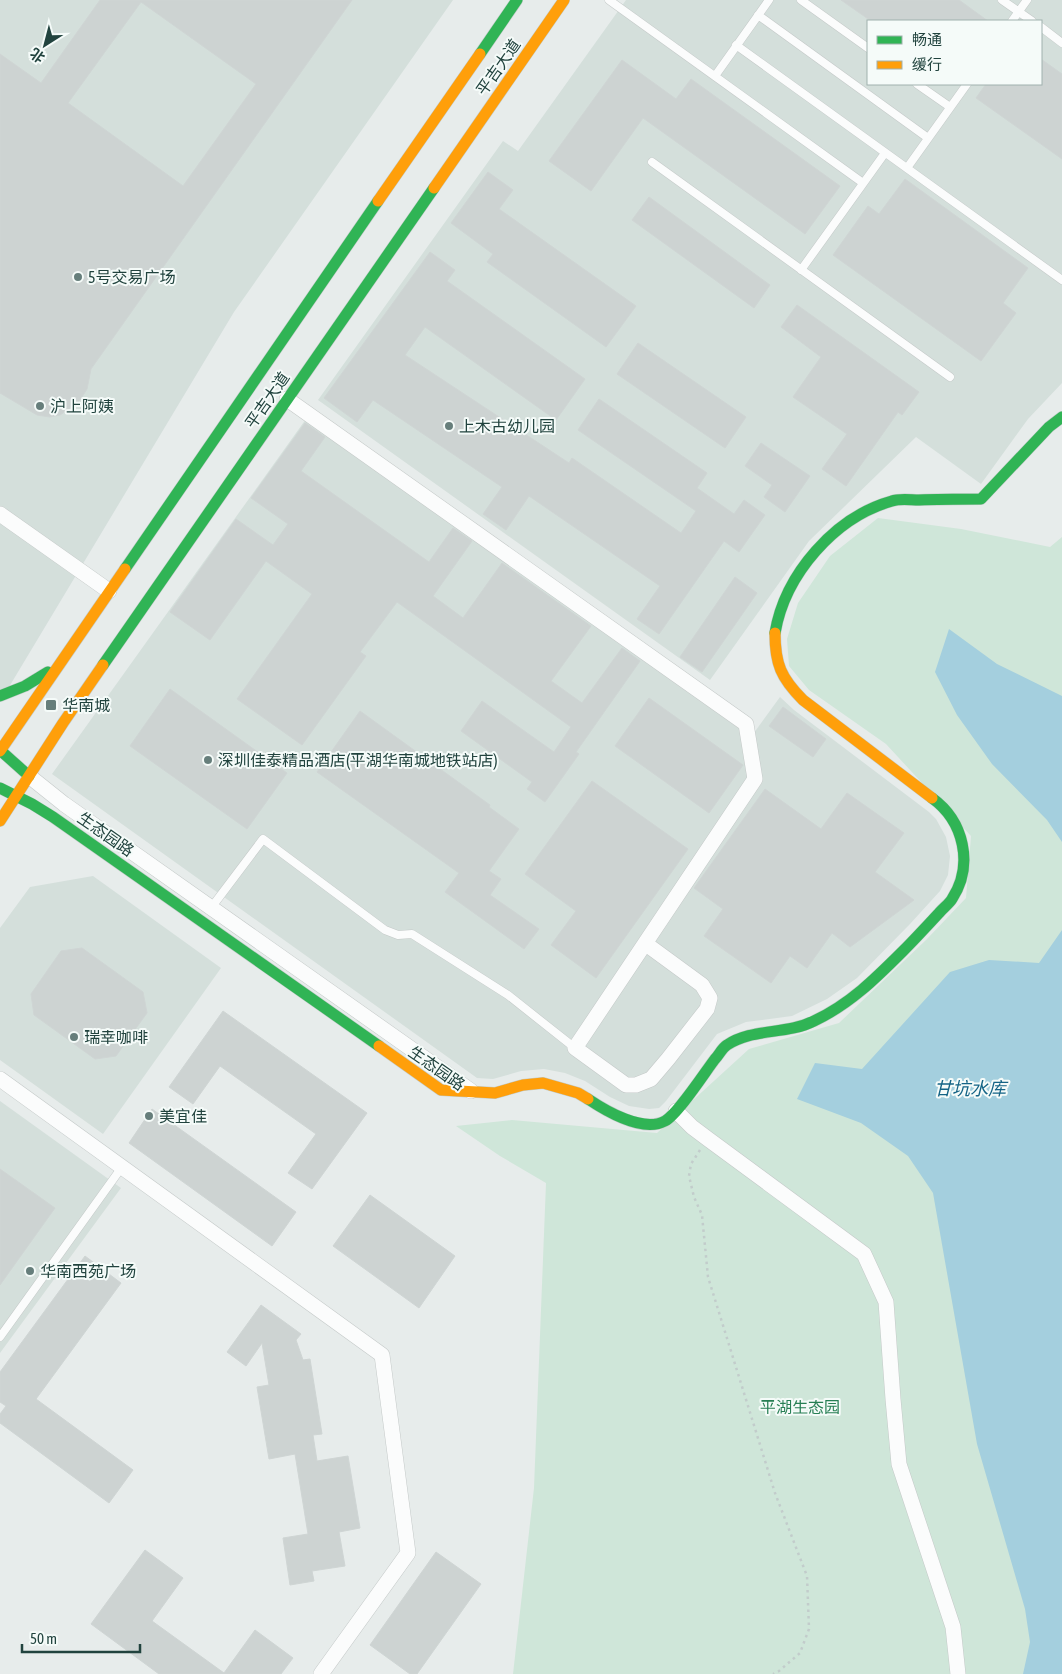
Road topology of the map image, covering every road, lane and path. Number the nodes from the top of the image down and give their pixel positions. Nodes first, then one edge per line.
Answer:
1 (517, 0) edge
2 (564, 0) edge
3 (609, 0) edge
4 (769, 0) edge
5 (801, 0) edge
6 (1002, 0) edge
7 (1027, 0) edge
8 (1018, 12) junction
9 (758, 15) junction
10 (1013, 20) edge
11 (1030, 20) edge
12 (1042, 28) edge
13 (1062, 43) edge
14 (736, 45) junction
15 (867, 47) edge
16 (715, 76) junction
17 (918, 85) edge
18 (966, 85) edge
19 (950, 107) junction
20 (928, 138) junction
21 (885, 152) junction
22 (652, 162) dead end
23 (907, 168) junction
24 (863, 183) junction
25 (801, 270) junction
26 (1062, 280) edge
27 (950, 377) dead end
28 (287, 399) junction
29 (1062, 417) edge
30 (0, 514) edge
31 (109, 591) junction
32 (64, 657) junction
33 (0, 696) edge
34 (0, 750) edge
35 (29, 776) junction
36 (0, 788) edge
37 (16, 796) junction
38 (0, 821) edge
39 (211, 908) junction
40 (646, 944) junction
41 (575, 1048) junction
42 (0, 1079) edge
43 (473, 1092) junction
44 (676, 1111) junction
45 (708, 1139) junction
46 (122, 1167) junction
47 (0, 1337) edge
48 (321, 1674) edge
49 (773, 1674) edge
50 (958, 1674) edge

1 - 31 main road, 平吉大道
2 - 28 main road, 平吉大道
3 - 16 lane
4 - 9 lane
5 - 15 lane
6 - 8 lane
7 - 8 lane
8 - 10 lane
8 - 11 lane
9 - 14 lane
9 - 20 lane
12 - 13 lane
14 - 16 lane
14 - 21 lane
16 - 24 lane
17 - 19 lane
18 - 19 lane
19 - 20 lane
20 - 23 lane
21 - 23 lane
21 - 24 lane
22 - 25 lane
23 - 26 lane
24 - 25 lane
25 - 27 lane
28 - 35 main road, 平吉大道
28 - 40 street
29 - 44 main road
30 - 31 street
31 - 32 main road, 平吉大道
32 - 33 main road
32 - 34 main road, 平吉大道
34 - 35 main road
35 - 37 main road, 平吉大道
35 - 39 street, 生态园路
36 - 37 main road, 生态园路
37 - 38 main road, 平吉大道
37 - 43 main road, 生态园路
39 - 41 lane
39 - 43 street, 生态园路
40 - 41 street
40 - 41 street
42 - 46 street
43 - 44 main road
44 - 45 street
45 - 49 path
45 - 50 street
46 - 47 lane
46 - 48 street

